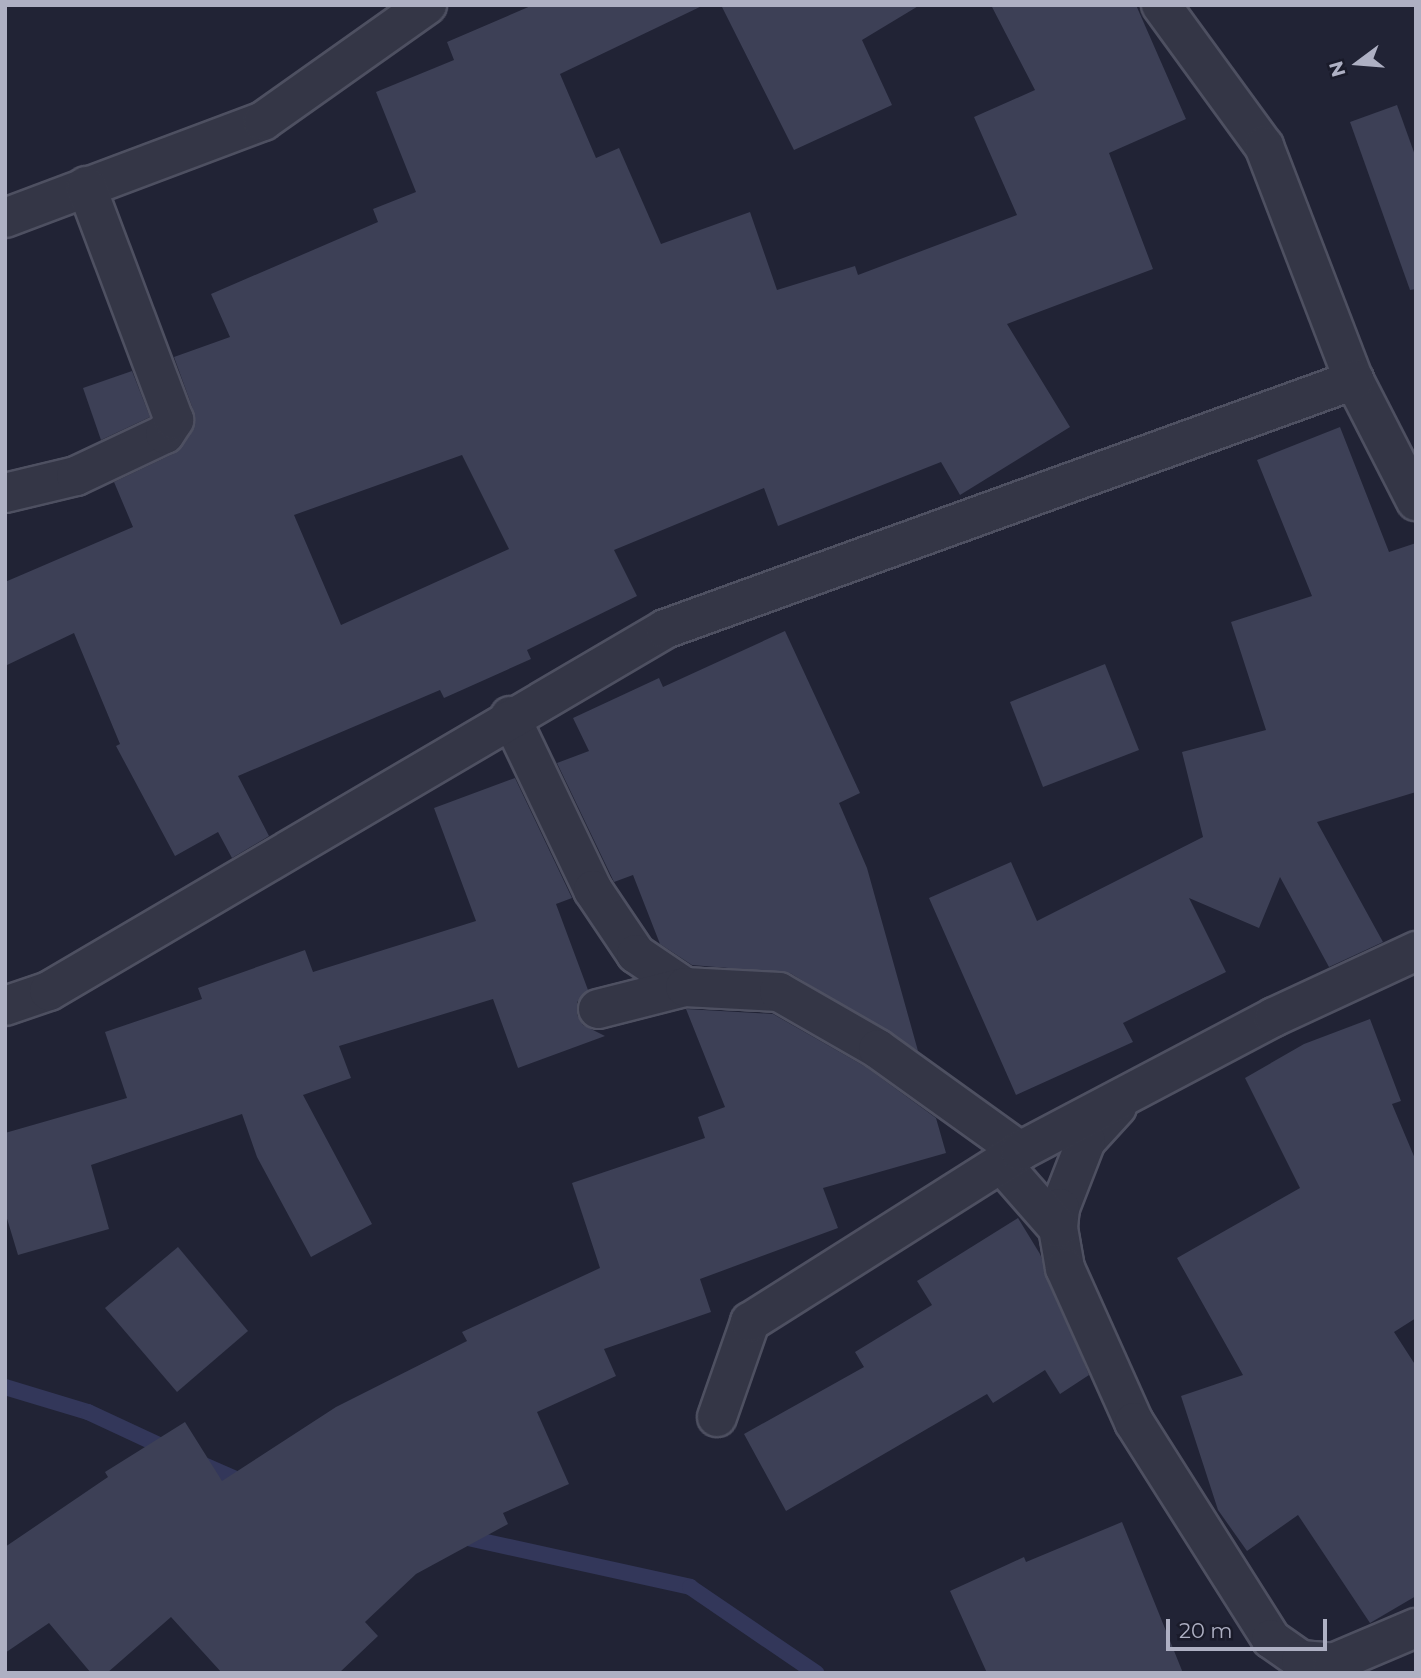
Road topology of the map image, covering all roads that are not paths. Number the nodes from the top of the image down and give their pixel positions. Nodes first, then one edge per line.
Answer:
1 (427, 5) edge
2 (1161, 5) edge
3 (86, 186) junction
4 (5, 218) edge
5 (1354, 380) junction
6 (5, 493) edge
7 (1416, 501) edge
8 (510, 716) junction
9 (1416, 951) edge
10 (685, 987) junction
11 (5, 1006) edge
12 (598, 1009) dead end
13 (1130, 1092) junction
14 (1010, 1157) junction
15 (1058, 1227) junction
16 (717, 1417) dead end
17 (1416, 1628) edge

1 - 3 street
2 - 5 street
3 - 4 street
3 - 6 street
5 - 7 street
5 - 8 street
8 - 10 street
8 - 11 street
9 - 13 street
10 - 12 street
10 - 14 street
13 - 14 street
13 - 15 street
14 - 15 street
14 - 16 street
15 - 17 street

